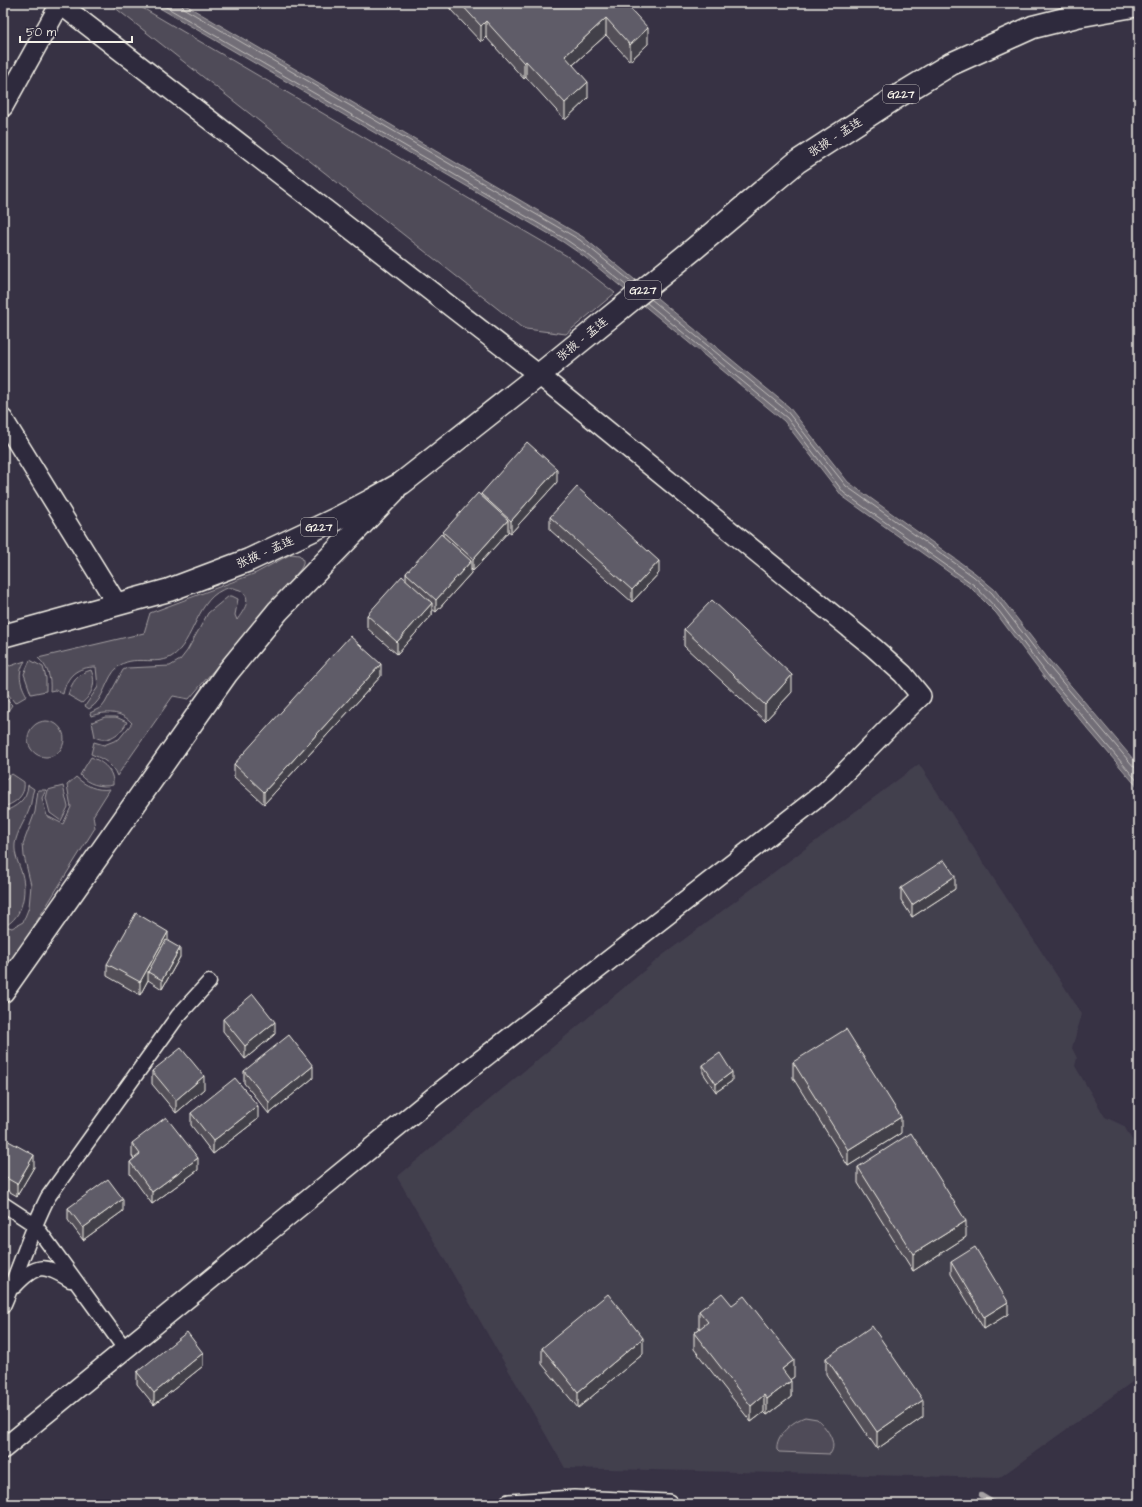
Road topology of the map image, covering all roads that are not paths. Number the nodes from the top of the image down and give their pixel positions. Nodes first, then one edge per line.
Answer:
1 (59, 3) edge
2 (1139, 6) edge
3 (3, 107) edge
4 (539, 375) junction
5 (3, 419) edge
6 (402, 483) junction
7 (117, 604) junction
8 (3, 636) edge
9 (209, 982) dead end
10 (3, 992) edge
11 (3, 1204) edge
12 (35, 1225) junction
13 (75, 1282) junction
14 (6, 1300) edge
15 (125, 1349) junction
16 (3, 1449) edge
17 (509, 1504) edge
18 (668, 1504) edge

1 - 3 street
1 - 4 street
2 - 4 main road, 张掖 - 孟连 / G227
4 - 6 main road, 张掖 - 孟连 / G227
4 - 15 street
5 - 7 street
6 - 7 main road, 张掖 - 孟连 / G227
6 - 10 main road
7 - 8 main road, 张掖 - 孟连 / G227
9 - 12 street
11 - 12 street
12 - 13 street
12 - 14 street
13 - 14 street
13 - 15 street
15 - 16 street
17 - 18 street

